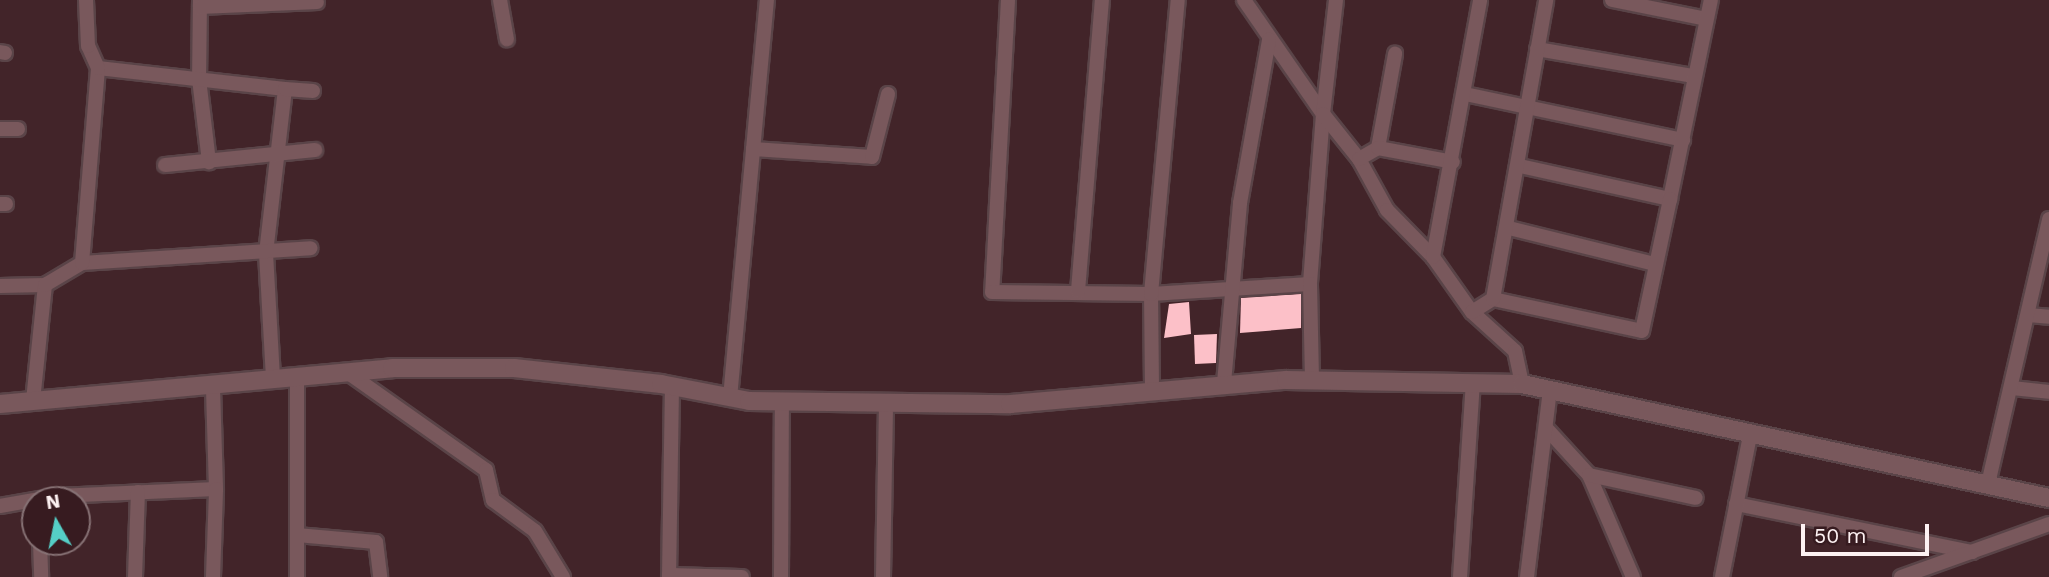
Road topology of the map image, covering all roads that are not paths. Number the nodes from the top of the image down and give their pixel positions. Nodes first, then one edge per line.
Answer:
1 (86, 0) edge
2 (500, 0) edge
3 (767, 0) edge
4 (1008, 0) edge
5 (1102, 0) edge
6 (1178, 0) edge
7 (1244, 0) edge
8 (1336, 0) edge
9 (1479, 0) edge
10 (1546, 0) edge
11 (1612, 0) edge
12 (1711, 0) edge
13 (317, 2) edge
14 (200, 4) edge
15 (1706, 19) junction
16 (507, 39) dead end
17 (1269, 40) junction
18 (1537, 49) junction
19 (1395, 54) dead end
20 (98, 68) junction
21 (1694, 76) junction
22 (199, 79) junction
23 (285, 89) junction
24 (313, 91) dead end
25 (888, 94) dead end
26 (1465, 94) junction
27 (1528, 108) junction
28 (1323, 114) junction
29 (0, 129) edge
30 (18, 129) dead end
31 (1683, 140) junction
32 (1378, 148) junction
33 (753, 149) junction
34 (315, 150) dead end
35 (274, 158) junction
36 (1359, 159) junction
37 (209, 162) junction
38 (1453, 162) junction
39 (165, 165) dead end
40 (1520, 166) junction
41 (1670, 199) junction
42 (2049, 219) edge
43 (1508, 228) junction
44 (311, 248) dead end
45 (266, 253) junction
46 (1433, 257) junction
47 (82, 263) junction
48 (1655, 264) junction
49 (1310, 284) junction
50 (45, 285) junction
51 (1230, 285) junction
52 (0, 286) edge
53 (1078, 291) junction
54 (1151, 293) junction
55 (1493, 299) junction
56 (1472, 312) junction
57 (2028, 315) junction
58 (2049, 317) edge
59 (347, 372) junction
60 (297, 377) junction
61 (273, 379) junction
62 (1312, 380) junction
63 (1224, 383) junction
64 (1474, 383) junction
65 (1522, 384) junction
66 (213, 385) junction
67 (672, 386) junction
68 (1152, 387) junction
69 (2012, 388) junction
70 (1550, 390) junction
71 (2049, 392) edge
72 (730, 398) junction
73 (33, 401) junction
74 (782, 401) junction
75 (886, 403) junction
76 (0, 404) edge
77 (1546, 428) junction
78 (1750, 435) junction
79 (1589, 475) junction
80 (1988, 484) junction
81 (216, 489) junction
82 (138, 492) junction
83 (91, 496) edge
84 (1696, 498) dead end
85 (2049, 498) edge
86 (21, 503) edge
87 (1736, 504) junction
88 (0, 506) edge
89 (2049, 524) edge
90 (297, 535) junction
91 (1972, 552) junction
92 (40, 556) edge
93 (668, 576) edge
94 (41, 577) edge
95 (135, 577) edge
96 (212, 577) edge
97 (297, 577) edge
98 (380, 577) edge
99 (563, 577) edge
100 (742, 577) edge
101 (781, 577) edge
102 (883, 577) edge
103 (1460, 577) edge
104 (1527, 577) edge
105 (1633, 577) edge
106 (1722, 577) edge
107 (1902, 577) edge

1 - 20 street
2 - 16 street
3 - 33 street
4 - 53 street
5 - 53 street
6 - 54 street
7 - 17 street
8 - 28 street
9 - 26 street
10 - 18 street
11 - 15 street
12 - 15 street
13 - 14 street
14 - 22 street
15 - 21 street
17 - 28 street
17 - 51 street
18 - 21 street
18 - 27 street
19 - 32 street
20 - 22 street
20 - 47 street
21 - 31 street
22 - 23 street
22 - 37 street
23 - 24 street
23 - 35 street
25 - 33 street
26 - 27 street
26 - 38 street
27 - 31 street
27 - 40 street
28 - 36 street
28 - 49 street
29 - 30 street
31 - 41 street
32 - 36 street
32 - 38 street
33 - 72 street
34 - 35 street
35 - 37 street
35 - 45 street
36 - 46 street
37 - 39 street
38 - 46 street
40 - 41 street
40 - 43 street
41 - 48 street
42 - 57 street
43 - 48 street
43 - 55 street
44 - 45 street
45 - 47 street
45 - 61 street
46 - 56 street
47 - 50 street
48 - 55 street
49 - 51 street
49 - 62 street
50 - 52 street
50 - 73 street
51 - 54 street
51 - 63 street
53 - 54 street
54 - 68 street
55 - 56 street
56 - 65 street
57 - 58 street
57 - 69 street
59 - 60 street
59 - 67 street
59 - 99 street
60 - 61 street
60 - 90 street
61 - 66 street
62 - 63 street
62 - 64 street
63 - 68 street
64 - 65 street
64 - 103 street
65 - 70 street
66 - 73 street
66 - 81 street
67 - 72 street
67 - 93 street
68 - 75 street
69 - 71 street
69 - 80 street
70 - 77 street
70 - 78 street
72 - 74 street
73 - 76 street
74 - 75 street
74 - 101 street
75 - 102 street
77 - 79 street
77 - 104 street
78 - 80 street
78 - 87 street
79 - 84 street
79 - 105 street
80 - 85 street
81 - 82 street
81 - 96 street
82 - 83 street
82 - 95 street
86 - 88 street
87 - 91 street
87 - 106 street
89 - 91 street
90 - 97 street
90 - 98 street
91 - 107 street
92 - 94 street
93 - 100 street

